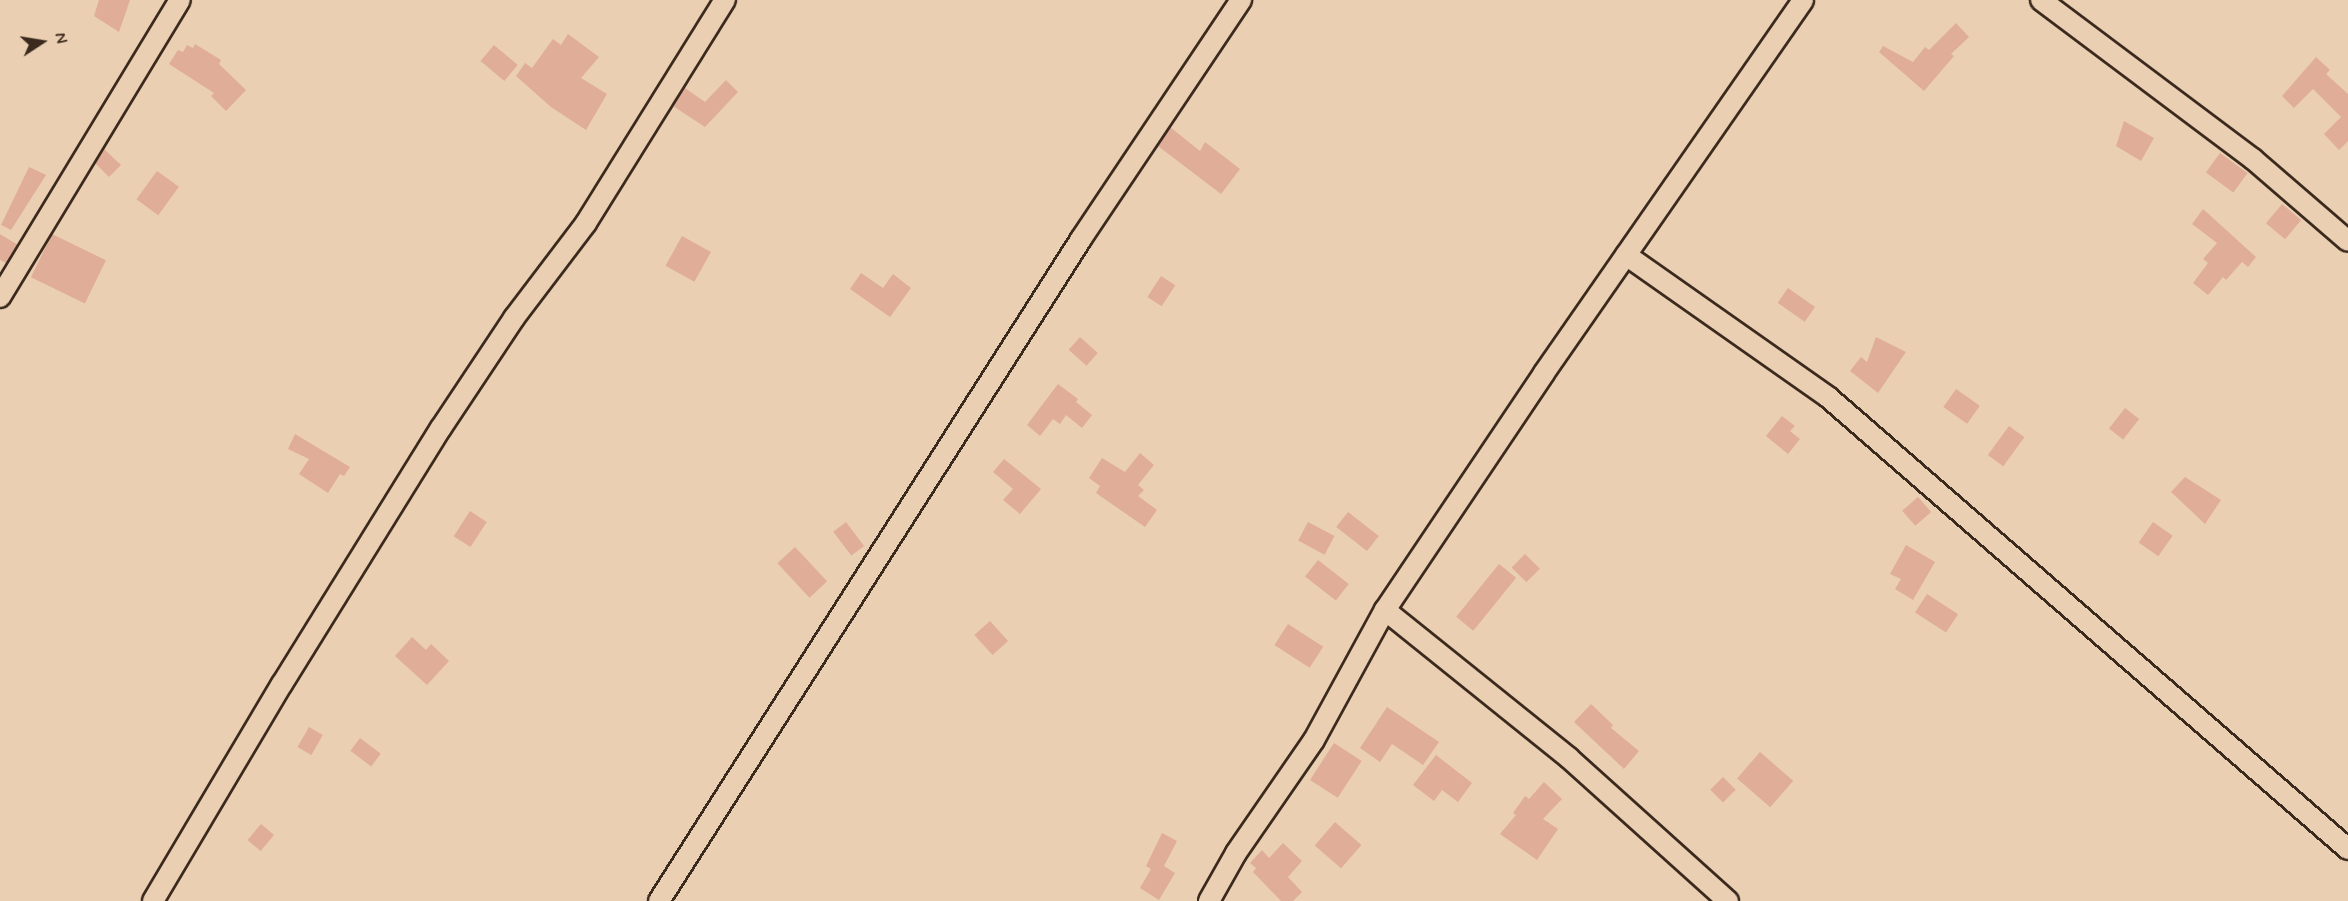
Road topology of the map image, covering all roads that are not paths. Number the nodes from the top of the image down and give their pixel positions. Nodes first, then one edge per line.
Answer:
1 (180, 0) edge
2 (725, 0) edge
3 (1241, 0) edge
4 (1803, 0) edge
5 (2041, 0) edge
6 (2348, 241) edge
7 (1626, 255) junction
8 (0, 297) edge
9 (1385, 610) junction
10 (2348, 849) edge
11 (153, 901) edge
12 (659, 901) edge
13 (1209, 901) edge
14 (1728, 901) edge

1 - 8 street
2 - 11 street
3 - 12 street
4 - 7 street
5 - 6 street
7 - 9 street
7 - 10 street
9 - 13 street
9 - 14 street

